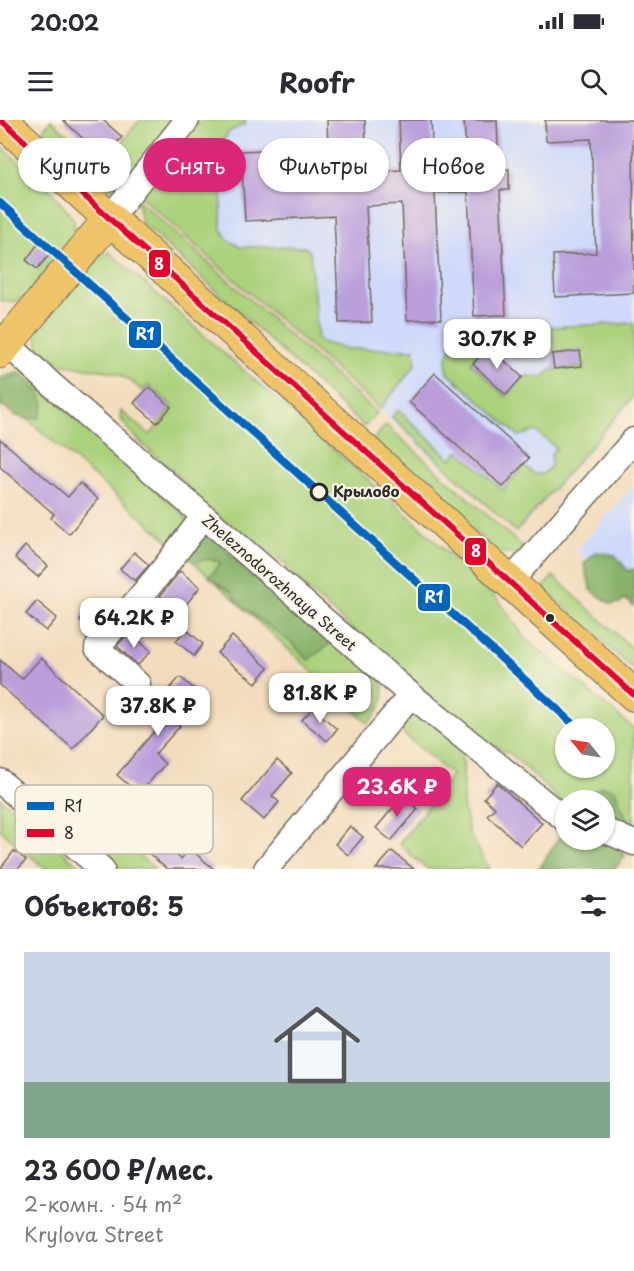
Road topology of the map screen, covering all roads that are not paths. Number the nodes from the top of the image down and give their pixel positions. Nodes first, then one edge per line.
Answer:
1 (1, 120) edge
2 (187, 120) edge
3 (110, 218) junction
4 (2, 345) edge
5 (634, 440) edge
6 (202, 517) junction
7 (509, 583) junction
8 (138, 684) dead end
9 (411, 695) junction
10 (634, 695) edge
11 (0, 781) edge
12 (15, 794) edge
13 (555, 811) edge
14 (615, 835) edge
15 (634, 843) edge
16 (85, 854) edge
17 (102, 869) edge
18 (266, 869) edge

1 - 3 main road
2 - 3 street
3 - 4 main road
3 - 7 main road
4 - 6 street, Zheleznodorozhnaya Street
5 - 7 street
6 - 8 street
6 - 9 street, Zheleznodorozhnaya Street
7 - 10 main road
9 - 13 street, Zheleznodorozhnaya Street
9 - 18 street
11 - 12 street
14 - 15 street
16 - 17 street

